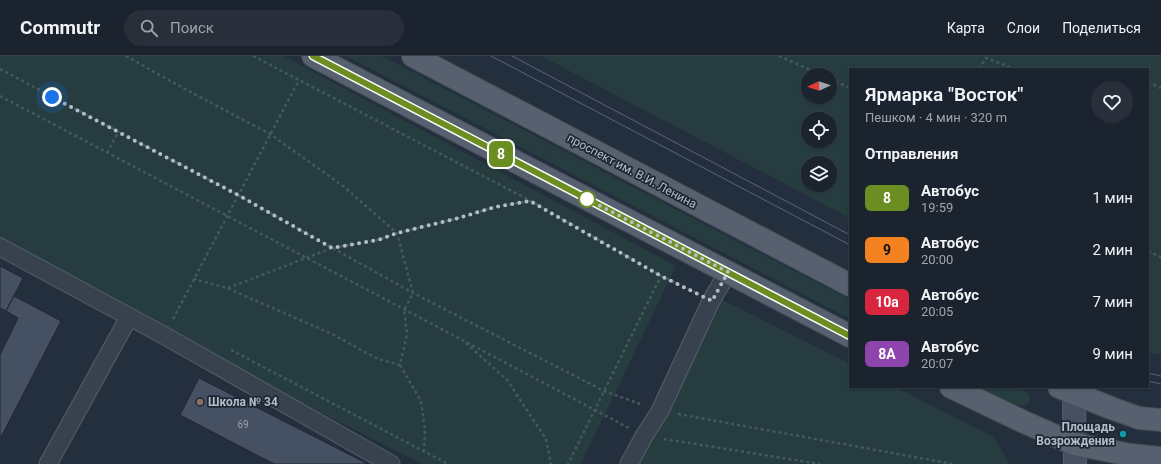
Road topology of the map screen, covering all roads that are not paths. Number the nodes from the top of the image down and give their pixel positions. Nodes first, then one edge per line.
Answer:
1 (313, 56) edge
2 (413, 56) edge
3 (0, 248) edge
4 (728, 272) junction
5 (849, 284) edge
6 (129, 317) junction
7 (849, 335) edge
8 (953, 388) edge
9 (1066, 390) edge
10 (1161, 420) edge
11 (1074, 454) edge
12 (1155, 460) edge
13 (48, 464) edge
14 (391, 464) edge
15 (629, 464) edge

1 - 4 main road
2 - 5 main road, проспект им. В.И. Ленина
3 - 6 street
4 - 7 main road
4 - 15 street
6 - 13 street
6 - 14 street
8 - 11 main road
9 - 10 main road
9 - 11 street
11 - 12 main road

